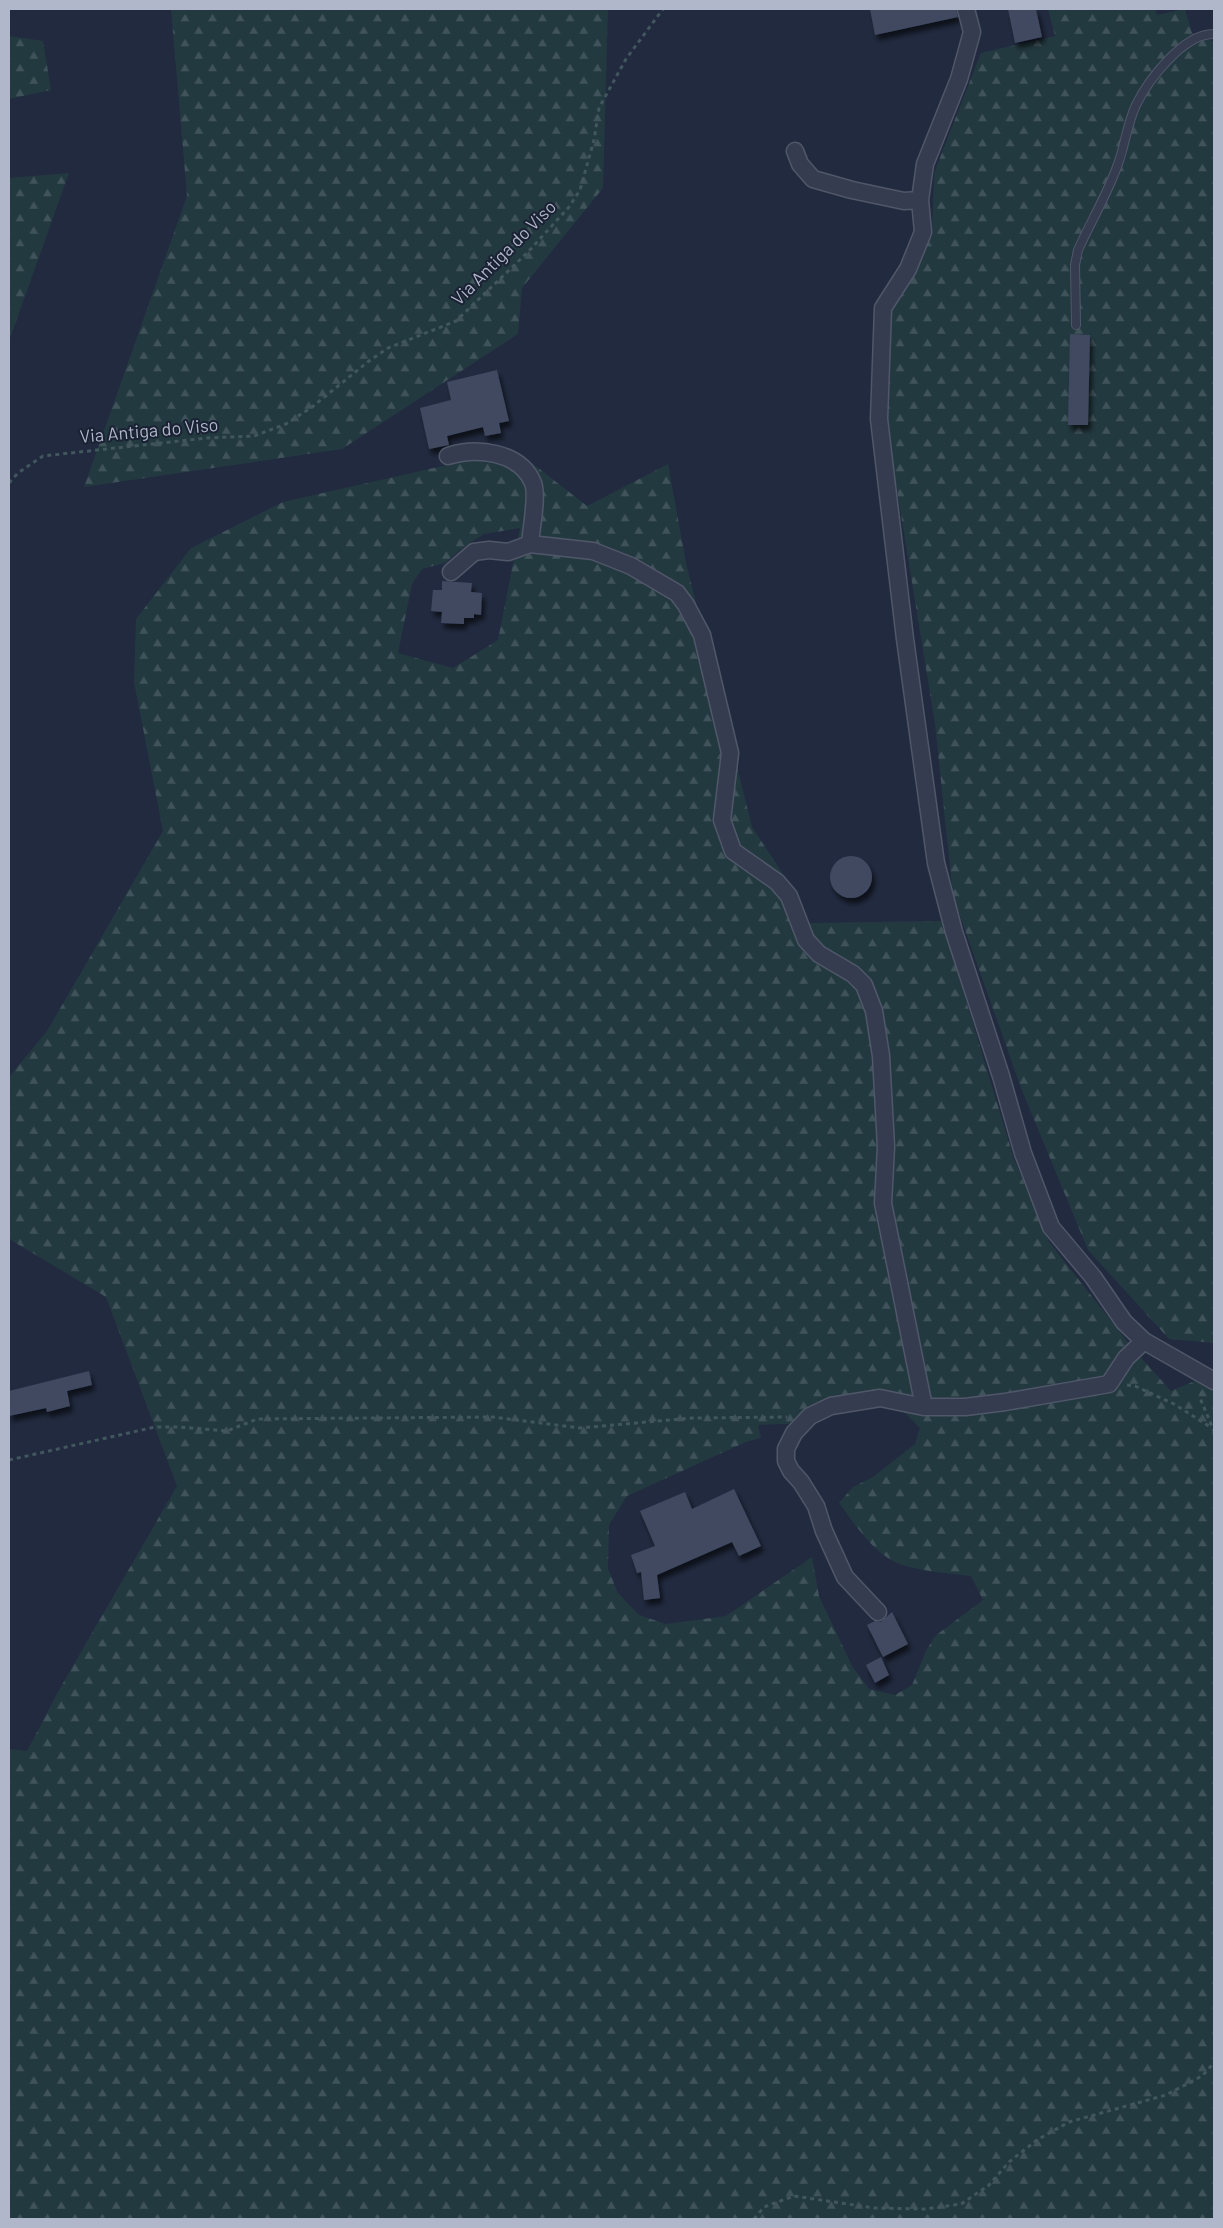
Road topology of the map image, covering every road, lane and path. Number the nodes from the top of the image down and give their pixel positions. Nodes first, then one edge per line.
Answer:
1 (663, 9) edge
2 (966, 9) edge
3 (1214, 34) edge
4 (795, 151) dead end
5 (920, 200) junction
6 (1076, 325) dead end
7 (448, 456) dead end
8 (9, 483) edge
9 (530, 544) junction
10 (451, 572) dead end
11 (1144, 1341) junction
12 (1210, 1379) edge
13 (1109, 1384) junction
14 (924, 1408) junction
15 (810, 1416) junction
16 (1213, 1430) edge
17 (9, 1460) edge
18 (878, 1612) dead end
19 (1214, 2063) edge
20 (754, 2219) edge

1 - 8 path, Via Antiga do Viso
2 - 5 street
3 - 6 lane
4 - 5 street
5 - 11 street
7 - 9 street
9 - 10 street
9 - 14 street
11 - 12 street
11 - 13 street
12 - 16 path
13 - 14 street
13 - 16 path
14 - 15 street
15 - 17 path
15 - 18 street
19 - 20 path

